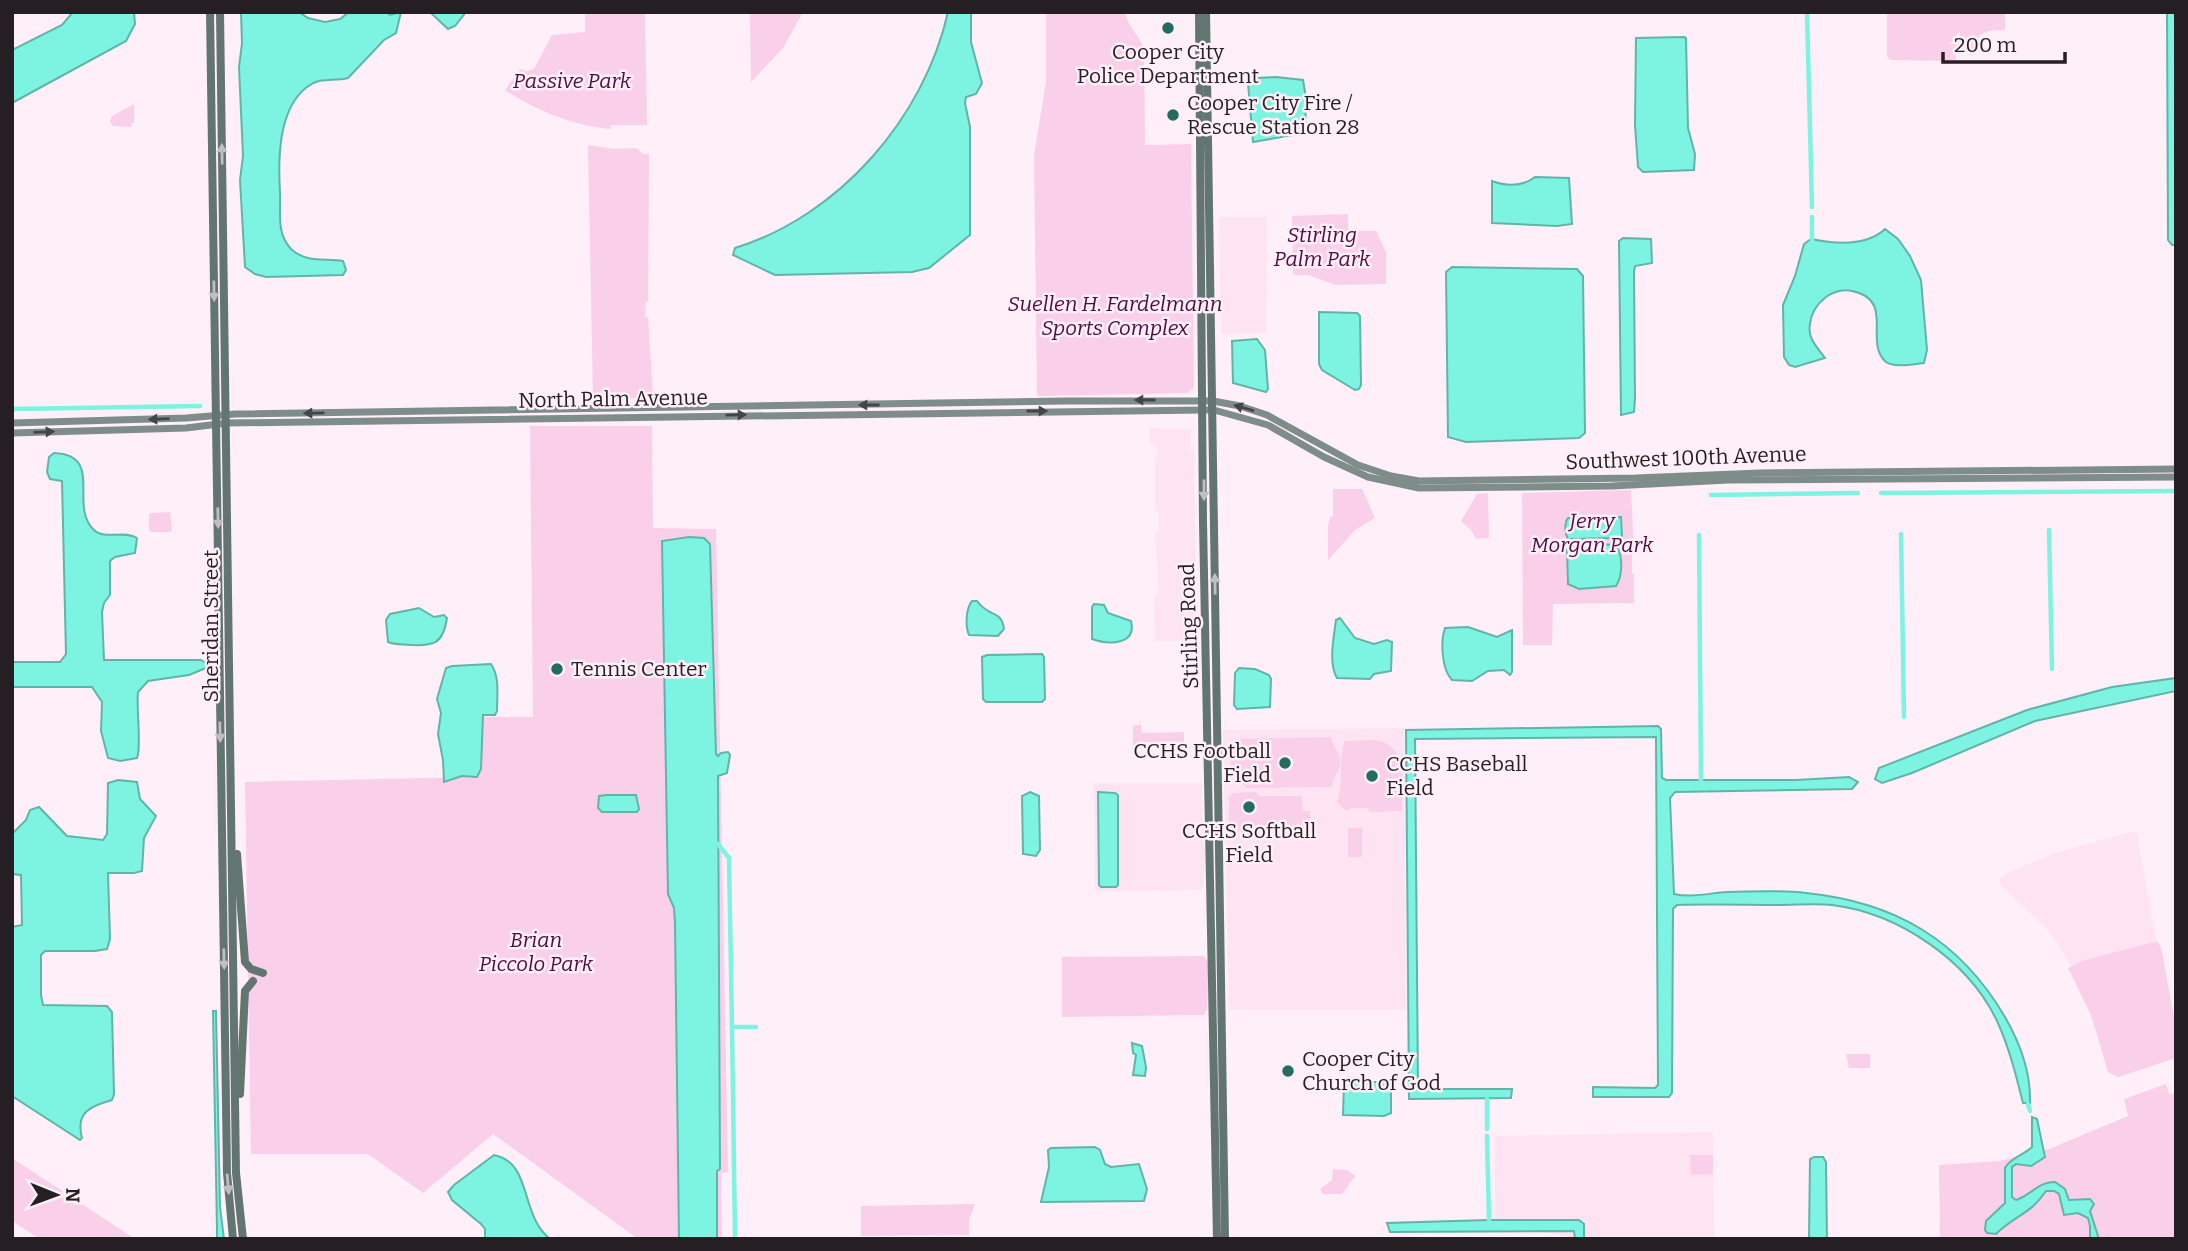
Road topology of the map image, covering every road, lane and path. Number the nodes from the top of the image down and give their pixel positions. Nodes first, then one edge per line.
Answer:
1 (210, 12) edge
2 (220, 12) edge
3 (1199, 12) edge
4 (1206, 12) edge
5 (1209, 405) junction
6 (216, 415) junction
7 (227, 419) junction
8 (12, 423) edge
9 (217, 426) junction
10 (12, 433) edge
11 (2176, 469) edge
12 (2176, 477) edge
13 (231, 802) junction
14 (1215, 834) junction
15 (262, 973) dead end
16 (253, 981) dead end
17 (236, 1128) junction
18 (233, 1239) edge
19 (243, 1239) edge
20 (1217, 1239) edge
21 (1225, 1239) edge

1 -> 6 main road, Sheridan Street
7 -> 2 main road, Sheridan Street
3 - 5 main road, Stirling Road
4 - 5 main road, Stirling Road
5 - 7 main road, North Palm Avenue
11 -> 5 main road, Southwest 100th Avenue
5 - 12 main road, Southwest 100th Avenue
5 - 14 main road, Stirling Road
6 - 7 main road, North Palm Avenue
6 -> 8 main road, North Palm Avenue
6 - 9 main road, Sheridan Street
7 - 9 main road, North Palm Avenue
7 - 13 main road, Sheridan Street
10 -> 9 main road, North Palm Avenue
9 -> 18 main road, Sheridan Street
13 - 15 main road
13 - 17 main road, Sheridan Street
14 - 20 main road, Stirling Road
14 - 21 main road, Stirling Road
16 - 17 main road
17 - 19 main road, Sheridan Street

